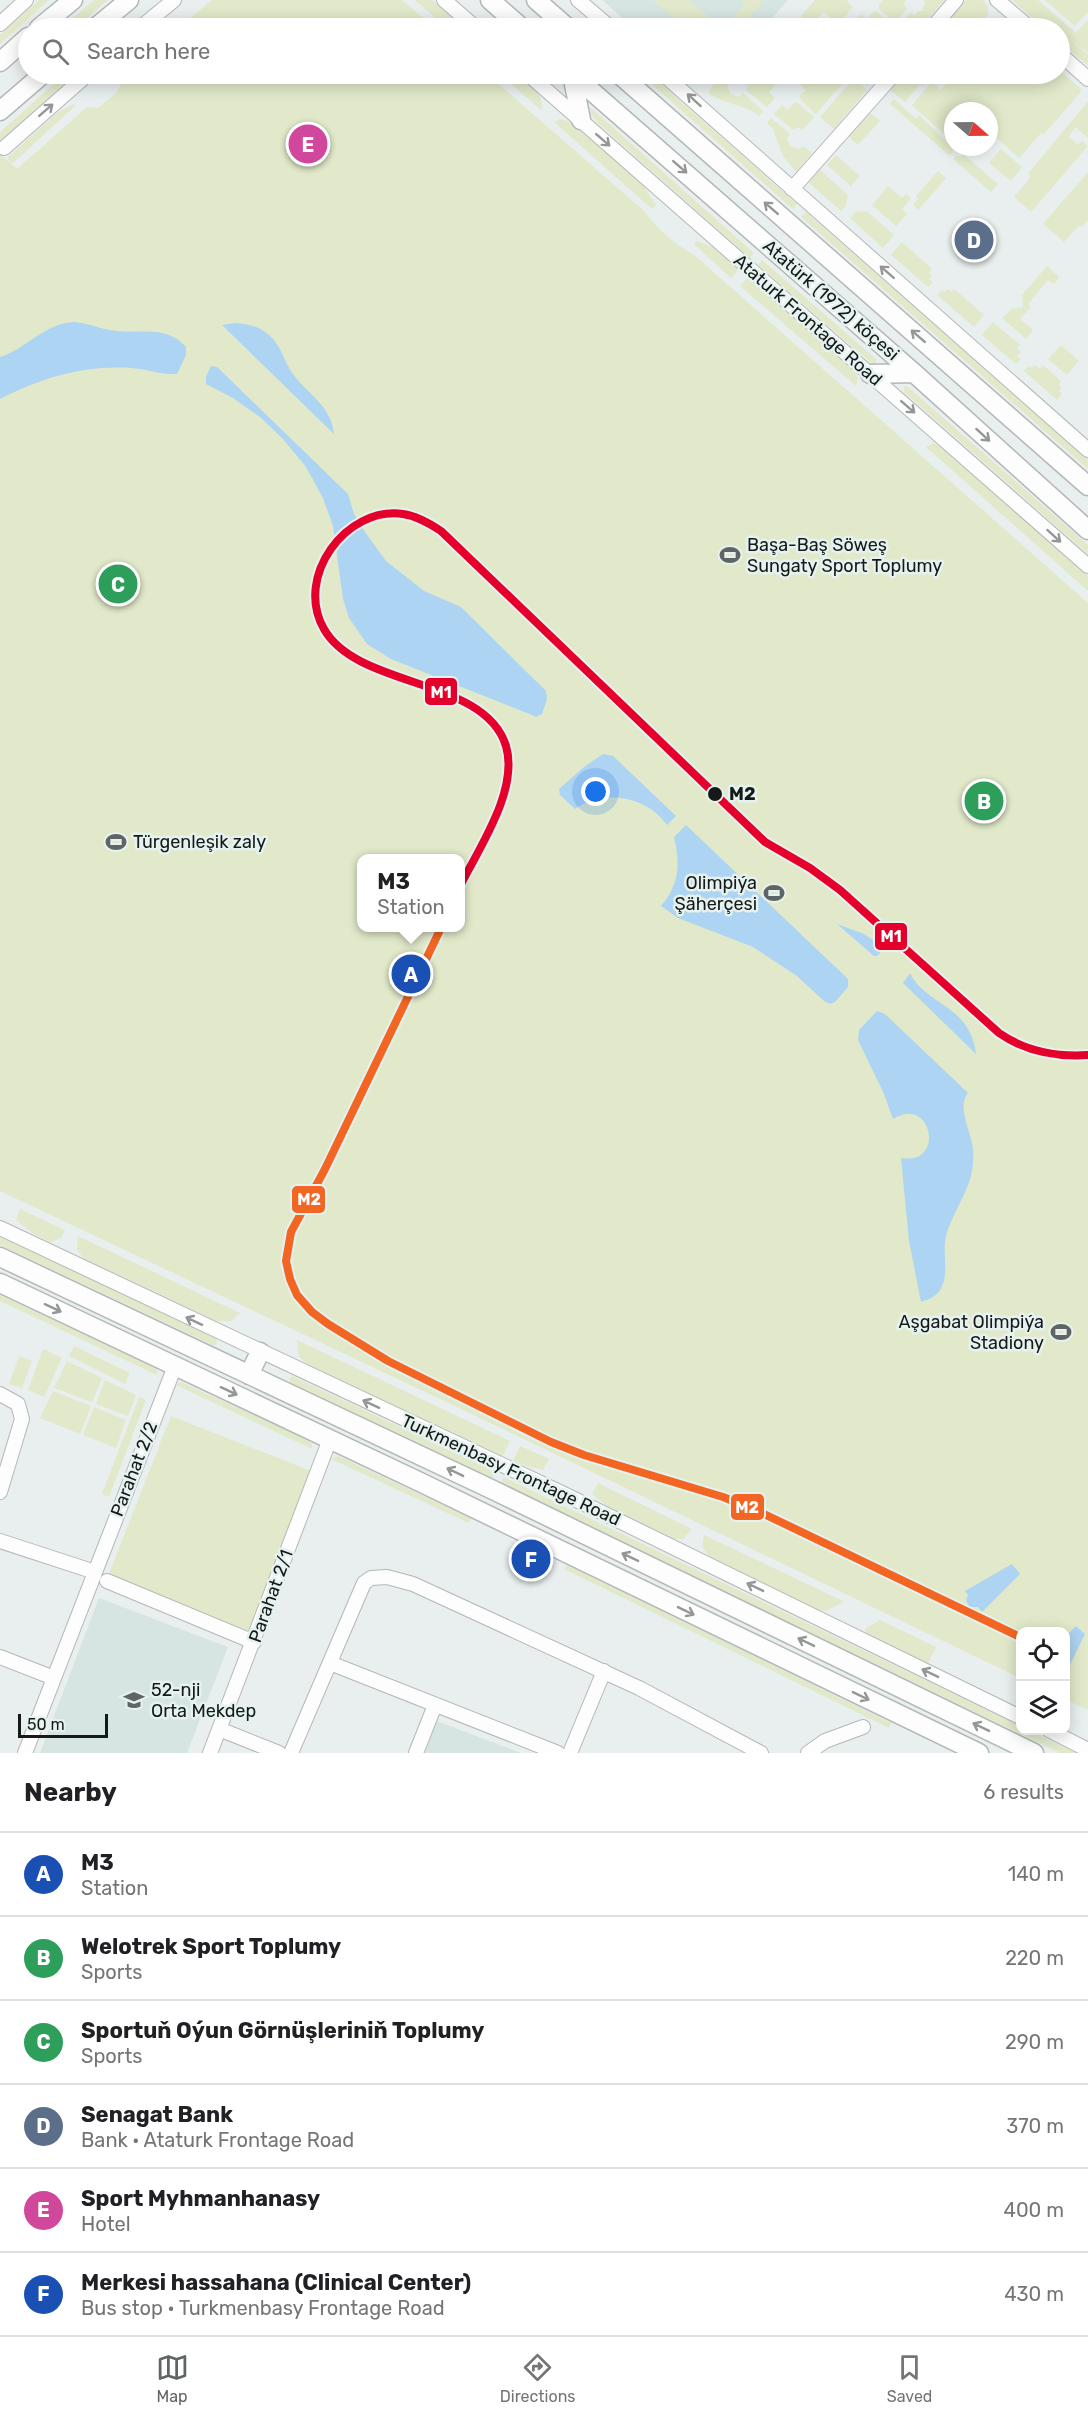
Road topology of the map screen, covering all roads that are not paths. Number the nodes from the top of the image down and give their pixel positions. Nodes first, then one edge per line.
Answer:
1 (26, 0) edge
2 (73, 0) edge
3 (129, 0) edge
4 (174, 0) edge
5 (444, 0) edge
6 (490, 0) edge
7 (536, 0) edge
8 (578, 0) edge
9 (956, 0) edge
10 (997, 0) edge
11 (51, 18) edge
12 (107, 18) edge
13 (152, 18) edge
14 (465, 18) edge
15 (511, 18) edge
16 (557, 18) edge
17 (599, 18) edge
18 (941, 18) edge
19 (1018, 18) edge
20 (0, 24) edge
21 (18, 46) edge
22 (0, 62) edge
23 (1070, 63) edge
24 (1088, 79) edge
25 (31, 84) edge
26 (77, 84) edge
27 (540, 84) edge
28 (574, 84) edge
29 (583, 84) edge
30 (630, 84) edge
31 (674, 84) edge
32 (885, 84) edge
33 (0, 111) edge
34 (581, 120) junction
35 (4, 148) dead end
36 (792, 189) junction
37 (914, 373) junction
38 (870, 374) junction
39 (1088, 450) edge
40 (1088, 486) edge
41 (1088, 530) edge
42 (1088, 566) edge
43 (0, 1228) edge
44 (0, 1257) edge
45 (0, 1283) edge
46 (260, 1352) junction
47 (175, 1366) junction
48 (249, 1375) junction
49 (0, 1394) edge
50 (330, 1439) junction
51 (0, 1492) edge
52 (0, 1541) edge
53 (95, 1572) junction
54 (107, 1581) dead end
55 (254, 1642) junction
56 (0, 1657) edge
57 (330, 1663) junction
58 (604, 1671) junction
59 (54, 1678) junction
60 (435, 1705) junction
61 (1016, 1715) edge
62 (863, 1727) dead end
63 (219, 1729) junction
64 (1057, 1735) edge
65 (1088, 1750) edge
66 (25, 1753) edge
67 (210, 1753) edge
68 (279, 1753) edge
69 (291, 1753) edge
70 (416, 1753) edge
71 (558, 1753) edge
72 (570, 1753) edge
73 (761, 1753) edge
74 (808, 1753) edge
75 (979, 1753) edge
76 (1034, 1753) edge

1 - 20 street
2 - 11 main road
3 - 12 main road
4 - 13 street
5 - 14 street
6 - 15 main road
7 - 16 main road
8 - 17 street
9 - 18 street
10 - 19 street
21 - 22 main road
23 - 24 street
25 - 33 main road
35 -> 26 street
27 - 34 street, Ataturk Frontage Road
28 - 34 main road
29 -> 37 main road, Atatürk (1972) köçesi
40 -> 30 main road, Atatürk (1972) köçesi
36 -> 31 street
32 - 36 street
34 -> 38 street, Ataturk Frontage Road
39 -> 36 street
37 - 38 main road
37 -> 41 main road, Atatürk (1972) köçesi
38 -> 42 street, Ataturk Frontage Road
46 -> 43 street, Turkmenbasy Frontage Road
44 - 48 main road
45 -> 47 main road
46 - 48 main road
61 -> 46 street, Turkmenbasy Frontage Road
47 -> 50 main road
47 - 53 street, Parahat 2/2
76 -> 48 main road
49 - 51 street
50 - 55 street, Parahat 2/1
50 -> 75 main road
52 - 53 street
53 - 59 street, Parahat 2/2
54 - 55 street
55 - 63 street, Parahat 2/1
56 - 59 street
57 - 58 street
57 - 60 street
57 - 69 street
58 - 72 street
58 - 73 street
59 - 66 street, Parahat 2/2
60 - 70 street
60 - 71 street
62 - 74 street
63 - 67 street, Parahat 2/1
63 - 68 street
64 - 65 street

